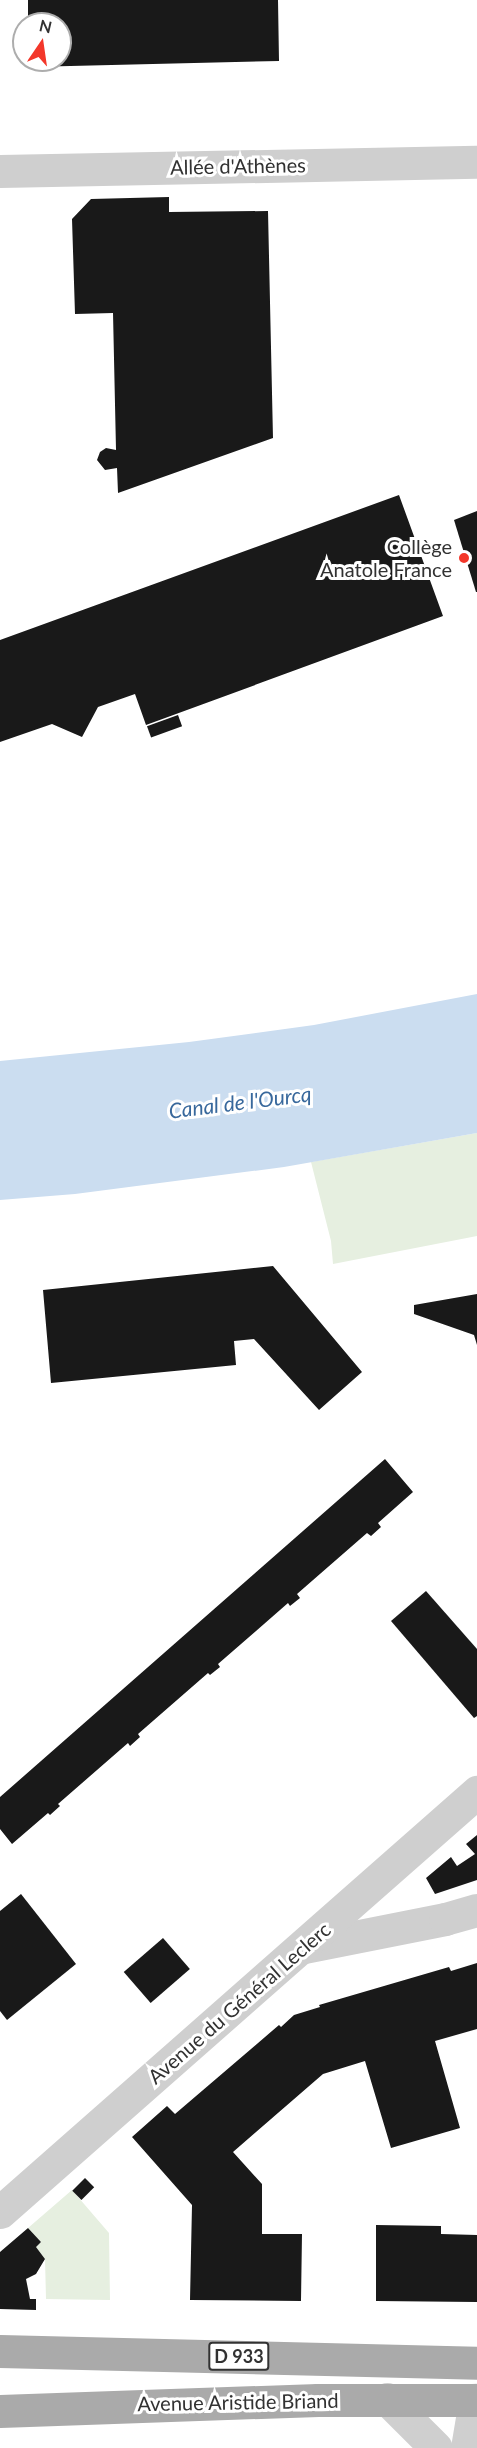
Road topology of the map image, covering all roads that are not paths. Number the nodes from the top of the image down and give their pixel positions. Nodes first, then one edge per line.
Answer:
1 (477, 162) edge
2 (0, 171) edge
3 (477, 1792) edge
4 (477, 1910) edge
5 (304, 1947) junction
6 (0, 2212) edge
7 (0, 2350) edge
8 (477, 2363) edge
9 (387, 2399) junction
10 (476, 2400) edge
11 (0, 2411) edge
12 (436, 2448) edge
13 (467, 2448) edge

1 - 2 street, Allée d'Athènes
3 - 5 street, Avenue du Général Leclerc
4 - 5 street
5 - 6 street, Avenue du Général Leclerc
7 - 8 main road, D 933
9 - 10 main road, Avenue Aristide Briand
9 - 11 main road, Avenue Aristide Briand
9 - 12 street
10 - 13 street

